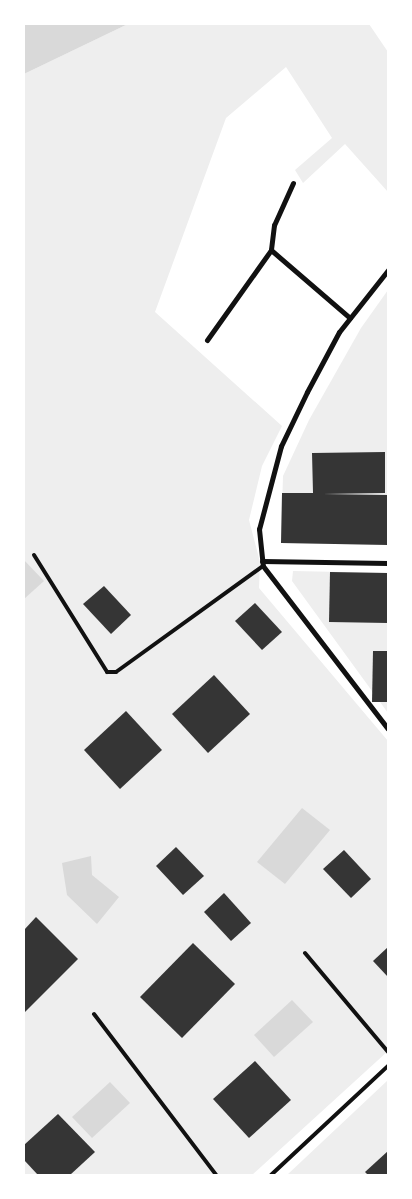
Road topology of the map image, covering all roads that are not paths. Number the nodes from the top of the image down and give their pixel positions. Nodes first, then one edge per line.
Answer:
1 (293, 183) dead end
2 (271, 250) junction
3 (388, 270) edge
4 (350, 318) junction
5 (208, 340) dead end
6 (34, 556) dead end
7 (388, 563) edge
8 (262, 564) junction
9 (388, 728) edge
10 (305, 953) dead end
11 (94, 1014) dead end
12 (388, 1052) edge
13 (388, 1066) edge
14 (216, 1175) edge
15 (271, 1175) edge

1 - 2 street
2 - 4 street
2 - 5 street
3 - 4 street
4 - 8 street
6 - 8 lane
7 - 8 street
8 - 9 street
10 - 12 lane
11 - 14 lane
13 - 15 lane

